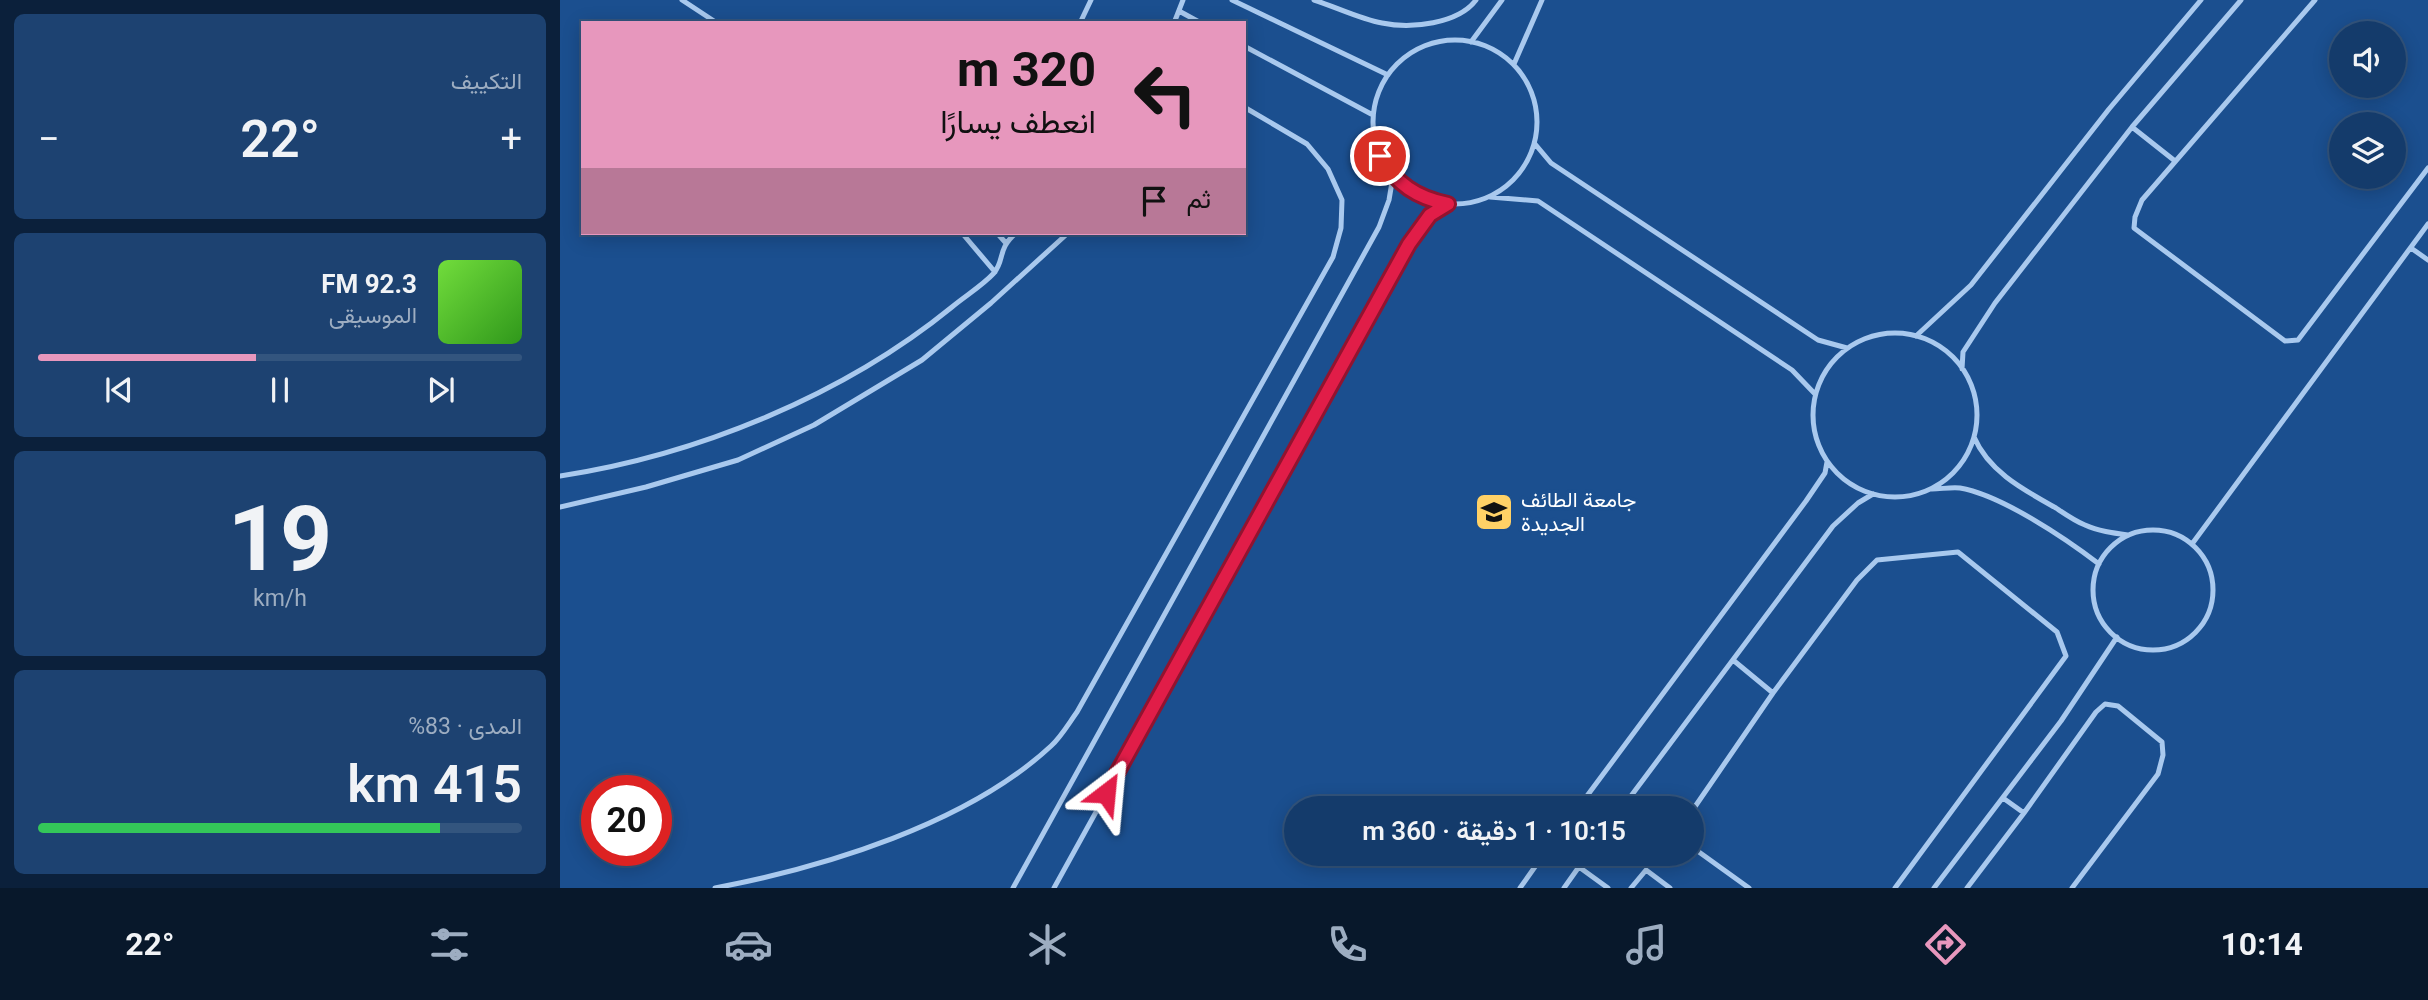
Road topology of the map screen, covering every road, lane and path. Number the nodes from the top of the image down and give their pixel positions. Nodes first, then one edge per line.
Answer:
1 (682, 0) edge
2 (1091, 0) edge
3 (1183, 0) edge
4 (1232, 0) edge
5 (1314, 0) edge
6 (1476, 0) edge
7 (1502, 0) edge
8 (1542, 0) edge
9 (2201, 0) edge
10 (2241, 0) edge
11 (2315, 0) edge
12 (1179, 11) junction
13 (714, 21) edge
14 (1081, 21) edge
15 (1175, 21) edge
16 (1197, 21) edge
17 (1471, 42) junction
18 (1246, 47) edge
19 (1514, 64) junction
20 (1388, 75) junction
21 (1246, 108) edge
22 (1373, 115) junction
23 (2132, 127) junction
24 (1535, 144) junction
25 (2175, 161) junction
26 (2428, 168) edge
27 (1394, 176) junction
28 (1490, 197) junction
29 (1448, 204) junction
30 (2428, 224) edge
31 (964, 235) edge
32 (999, 235) edge
33 (1014, 235) edge
34 (1066, 235) edge
35 (1005, 242) junction
36 (2411, 248) junction
37 (2428, 260) edge
38 (995, 272) junction
39 (1916, 336) junction
40 (1847, 348) junction
41 (1962, 369) junction
42 (1815, 394) junction
43 (1974, 437) junction
44 (1827, 462) junction
45 (560, 476) edge
46 (1929, 490) junction
47 (1873, 494) junction
48 (560, 507) edge
49 (2128, 535) junction
50 (2192, 544) junction
51 (2099, 564) junction
52 (2117, 637) junction
53 (1733, 660) junction
54 (1773, 693) junction
55 (1587, 796) edge
56 (1631, 796) edge
57 (1702, 796) edge
58 (2003, 798) junction
59 (2024, 813) junction
60 (1704, 856) edge
61 (1536, 866) edge
62 (1579, 867) joint
63 (715, 888) edge
64 (1013, 888) edge
65 (1054, 888) edge
66 (1520, 888) edge
67 (1564, 888) edge
68 (1608, 888) edge
69 (1632, 888) edge
70 (1670, 888) edge
71 (1749, 888) edge
72 (1895, 888) edge
73 (1934, 888) edge
74 (1967, 888) edge
75 (2072, 888) edge

1 - 13 lane
2 - 14 lane
3 - 12 lane
4 - 20 lane
5 - 6 lane
7 - 17 lane
8 - 19 lane
9 - 39 lane
10 - 23 lane
11 - 25 lane
12 - 15 lane
12 - 16 lane
17 - 19 lane
17 - 20 lane
18 - 22 lane
19 - 24 lane
20 - 22 lane
21 - 63 lane
22 - 27 lane
23 - 25 lane
23 - 41 lane
24 - 28 lane
24 - 40 lane
25 - 26 lane
27 - 29 lane
27 - 64 lane
28 - 29 lane
28 - 42 lane
29 - 65 lane
30 - 36 lane
31 - 38 lane
32 - 35 lane
33 - 35 lane
34 - 48 lane
35 - 38 lane
36 - 37 lane
36 - 50 lane
38 - 45 lane
39 - 40 lane
39 - 41 lane
40 - 42 lane
41 - 43 lane
42 - 44 lane
43 - 46 lane
43 - 49 lane
44 - 47 lane
44 - 55 lane
46 - 47 lane
46 - 51 lane
47 - 53 lane
49 - 50 lane
49 - 51 lane
50 - 52 lane
51 - 52 lane
52 - 58 lane
53 - 54 lane
53 - 56 lane
54 - 57 lane
54 - 72 lane
58 - 59 lane
58 - 73 lane
59 - 74 lane
59 - 75 lane
60 - 71 lane
61 - 66 lane
62 - 67 lane
62 - 68 lane
69 - 70 lane

